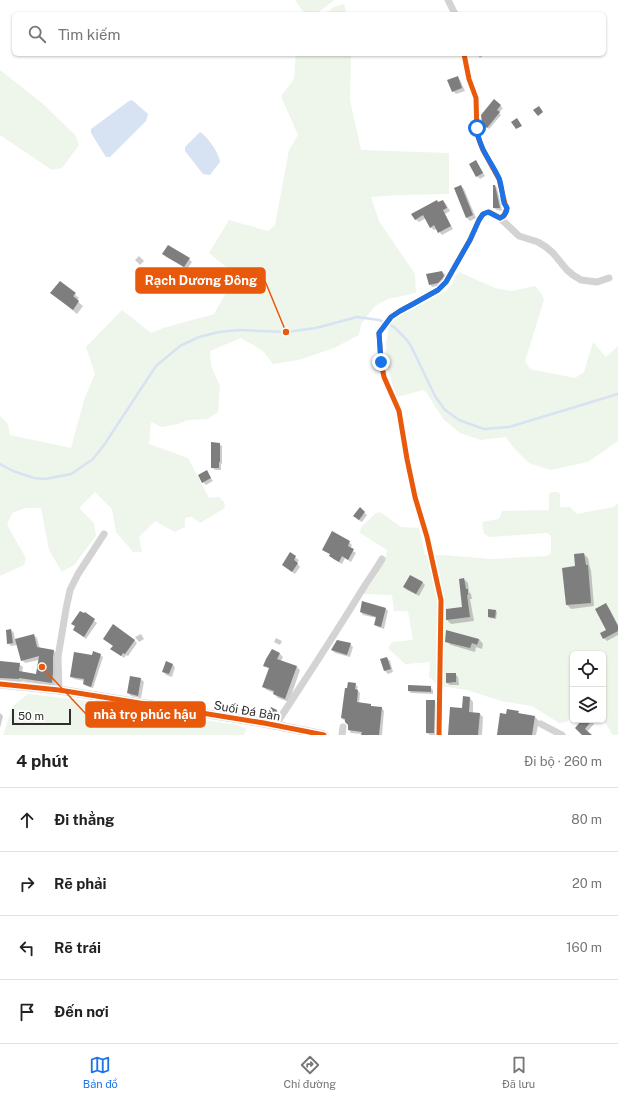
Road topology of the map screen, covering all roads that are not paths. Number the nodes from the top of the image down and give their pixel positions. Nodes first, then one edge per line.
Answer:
1 (448, 0) edge
2 (453, 12) edge
3 (464, 56) edge
4 (500, 218) junction
5 (609, 278) dead end
6 (104, 534) dead end
7 (382, 559) dead end
8 (0, 684) edge
9 (59, 690) junction
10 (541, 724) dead end
11 (274, 726) junction
12 (324, 735) edge
13 (439, 735) edge
14 (562, 735) edge

1 - 2 street
3 - 4 street
4 - 5 street
4 - 13 street
6 - 9 street
7 - 11 street
8 - 9 street, Suối Đá Bàn
9 - 11 street, Suối Đá Bàn
10 - 14 street
11 - 12 street, Suối Đá Bàn

